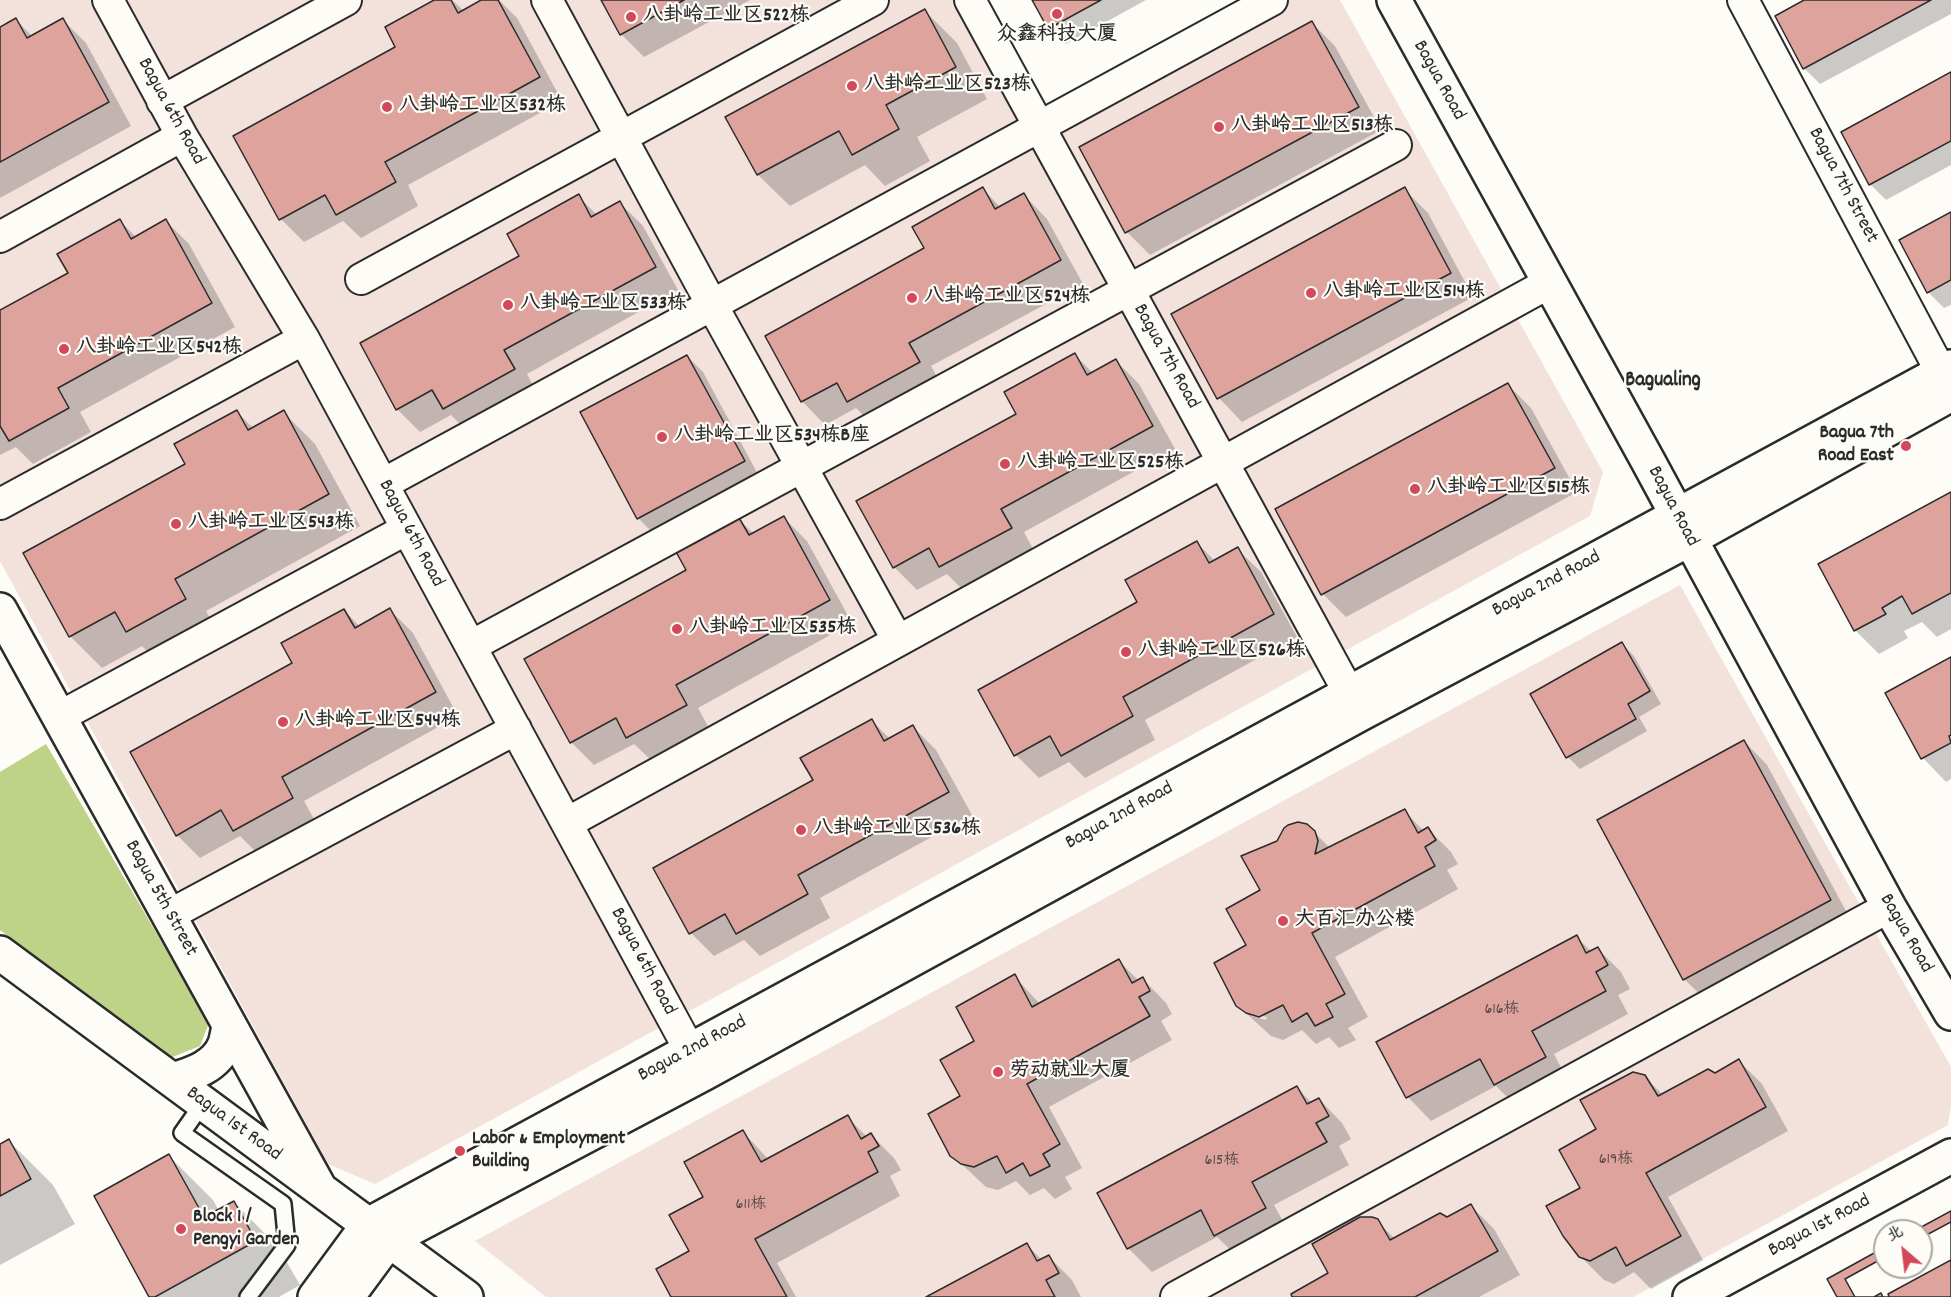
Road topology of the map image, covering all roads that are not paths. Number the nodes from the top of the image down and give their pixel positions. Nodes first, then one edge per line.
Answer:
1 (108, 0) edge
2 (346, 0) edge
3 (547, 0) edge
4 (873, 0) edge
5 (970, 0) edge
6 (1272, 0) edge
7 (1394, 0) edge
8 (1743, 0) edge
9 (162, 101) junction
10 (1040, 127) junction
11 (182, 136) junction
12 (622, 137) junction
13 (1396, 145) dead end
14 (0, 237) edge
15 (361, 279) dead end
16 (1549, 283) junction
17 (1128, 290) junction
18 (712, 305) junction
19 (304, 339) junction
20 (1948, 378) edge
21 (1222, 462) junction
22 (801, 468) junction
23 (383, 484) junction
24 (0, 504) edge
25 (1683, 527) junction
26 (407, 529) junction
27 (0, 610) edge
28 (898, 641) junction
29 (471, 646) junction
30 (1354, 703) junction
31 (59, 717) junction
32 (516, 729) junction
33 (567, 823) junction
34 (1889, 907) junction
35 (169, 915) junction
36 (0, 953) edge
37 (1951, 1014) edge
38 (229, 1025) junction
39 (697, 1063) junction
40 (172, 1080) junction
41 (203, 1103) junction
42 (1951, 1156) edge
43 (320, 1189) junction
44 (379, 1233) junction
45 (248, 1297) edge
46 (315, 1297) edge
47 (347, 1297) edge
48 (466, 1297) edge
49 (1176, 1297) edge
50 (1690, 1297) edge

1 - 9 street, Bagua 6th Road
2 - 9 street
3 - 12 street
4 - 12 street
5 - 10 street, Bagua 7th Road
6 - 10 street
7 - 16 street, Bagua Road
8 - 20 street, Bagua 7th Street
9 - 11 street, Bagua 6th Road
10 - 17 street, Bagua 7th Road
10 - 18 street
11 - 14 street
11 - 19 street, Bagua 6th Road
12 - 15 street
12 - 18 street
13 - 17 street
16 - 21 street
16 - 25 street, Bagua Road
17 - 21 street, Bagua 7th Road
17 - 22 street
18 - 22 street
18 - 23 street
19 - 23 street, Bagua 6th Road
19 - 24 street
20 - 25 street, Bagua 2nd Road
21 - 28 street
21 - 30 street, Bagua 7th Road
22 - 28 street
22 - 29 street
23 - 26 street, Bagua 6th Road
25 - 30 street, Bagua 2nd Road
25 - 34 street, Bagua Road
26 - 29 street, Bagua 6th Road
26 - 31 street
27 - 31 street, Bagua 5th Street
28 - 33 street
29 - 32 street, Bagua 6th Road
30 - 39 street, Bagua 2nd Road
31 - 35 street, Bagua 5th Street
32 - 33 street, Bagua 6th Road
32 - 35 street
33 - 39 street, Bagua 6th Road
34 - 37 street, Bagua Road
34 - 49 street
35 - 38 street, Bagua 5th Street
36 - 40 street, Bagua 1st Road
38 - 40 street
38 - 43 street, Bagua 5th Street
39 - 44 street, Bagua 2nd Road
40 - 41 street, Bagua 1st Road
41 - 43 street, Bagua 1st Road
41 - 45 lane
42 - 50 street, Bagua 1st Road
43 - 44 street, Bagua 1st Road
44 - 46 street, Bagua 2nd Road
44 - 47 street, Bagua 2nd Road
44 - 48 street, Bagua 1st Road

